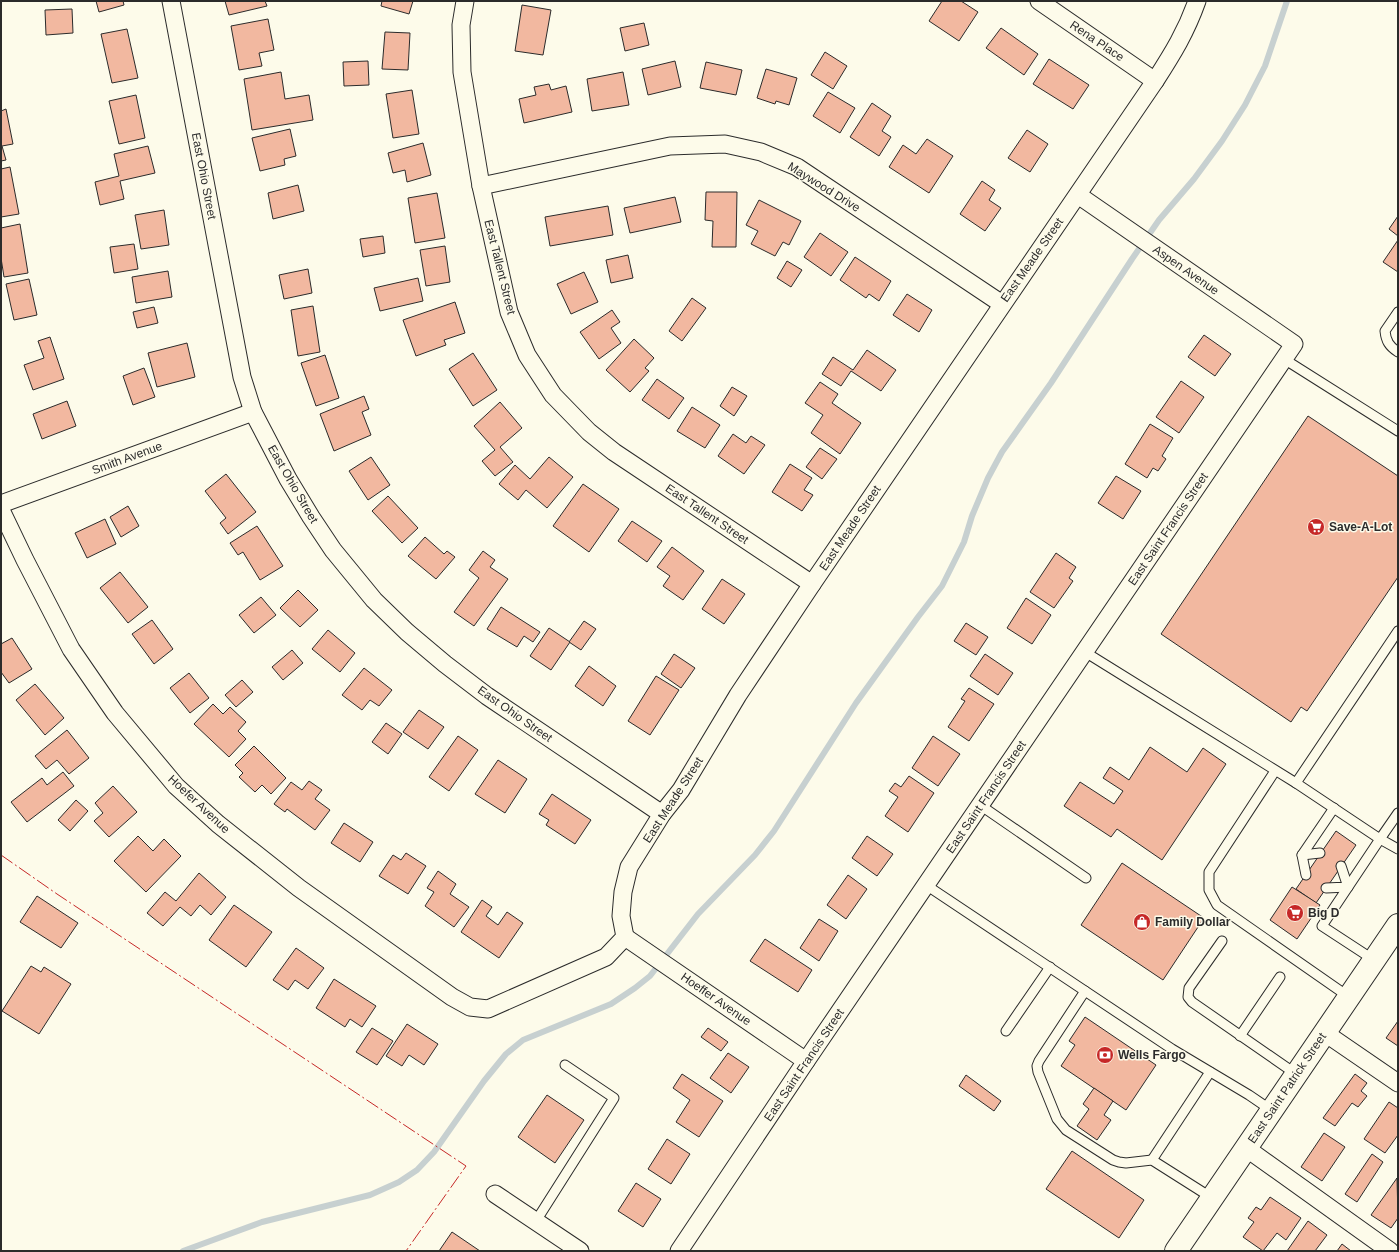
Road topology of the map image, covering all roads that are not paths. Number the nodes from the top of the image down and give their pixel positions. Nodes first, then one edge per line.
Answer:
1 (171, 1) edge
2 (465, 1) edge
3 (1039, 1) edge
4 (1197, 1) edge
5 (1155, 81) junction
6 (481, 186) junction
7 (1078, 195) junction
8 (1002, 304) junction
9 (1398, 312) edge
10 (1294, 344) joint
11 (1398, 352) edge
12 (1284, 359) junction
13 (253, 412) junction
14 (1398, 431) edge
15 (1, 504) edge
16 (1, 510) edge
17 (812, 584) junction
18 (1398, 631) edge
19 (1085, 652) junction
20 (1275, 771) junction
21 (1296, 783) junction
22 (980, 805) junction
23 (1334, 808) junction
24 (1398, 813) edge
25 (662, 814) junction
26 (1380, 839) junction
27 (1398, 849) edge
28 (1320, 853) dead end
29 (1302, 855) junction
30 (1341, 866) dead end
31 (1306, 875) dead end
32 (1086, 878) dead end
33 (926, 885) junction
34 (1348, 887) junction
35 (1326, 888) dead end
36 (1398, 925) edge
37 (626, 937) junction
38 (1222, 941) dead end
39 (1374, 960) junction
40 (1050, 967) junction
41 (1280, 977) dead end
42 (1085, 991) junction
43 (1349, 997) junction
44 (1006, 1031) dead end
45 (1325, 1033) junction
46 (1240, 1036) junction
47 (806, 1061) junction
48 (566, 1065) dead end
49 (1210, 1072) junction
50 (1296, 1074) junction
51 (1398, 1083) edge
52 (1272, 1110) junction
53 (1246, 1148) junction
54 (1152, 1160) junction
55 (496, 1194) dead end
56 (1212, 1198) junction
57 (536, 1221) junction
58 (572, 1249) edge
59 (679, 1251) edge
60 (1176, 1251) edge
61 (1390, 1251) edge

1 - 13 street, East Ohio Street
2 - 6 street, East Tallent Street
3 - 5 street, Rena Place
4 - 5 street, East Meade Street
5 - 7 street, East Meade Street
6 - 8 street, Maywood Drive
6 - 17 street, East Tallent Street
7 - 8 street, East Meade Street
7 - 10 street, Aspen Avenue
8 - 17 street, East Meade Street
9 - 11 lane
10 - 12 street, East Saint Francis Street
12 - 14 lane
12 - 19 street, East Saint Francis Street
13 - 15 street, Smith Avenue
13 - 25 street, East Ohio Street
16 - 37 street, Hoefer Avenue
17 - 25 street, East Meade Street
18 - 21 lane
19 - 20 lane
19 - 22 street, East Saint Francis Street
20 - 21 lane
20 - 43 lane
21 - 23 lane
22 - 32 lane
22 - 33 street, East Saint Francis Street
23 - 26 lane
23 - 29 lane
24 - 26 lane
25 - 37 street, East Meade Street
26 - 27 lane
26 - 34 lane
28 - 29 lane
29 - 31 lane
30 - 34 lane
33 - 40 lane
33 - 47 street, East Saint Francis Street
34 - 35 lane
34 - 39 lane
36 - 39 main road, East Saint Patrick Street
37 - 47 street, Hoeffer Avenue
38 - 46 lane
39 - 43 main road, East Saint Patrick Street
40 - 42 lane
40 - 44 lane
41 - 46 lane
42 - 49 lane
42 - 54 lane
43 - 45 main road, East Saint Patrick Street
45 - 50 main road, East Saint Patrick Street
45 - 51 street
46 - 50 lane
47 - 59 street, East Saint Francis Street
48 - 57 lane
49 - 52 lane
49 - 54 lane
50 - 52 main road, East Saint Patrick Street
52 - 53 main road, East Saint Patrick Street
53 - 56 main road, East Saint Patrick Street
53 - 61 street
54 - 56 lane
55 - 57 street
56 - 60 main road, East Saint Patrick Street
57 - 58 street

